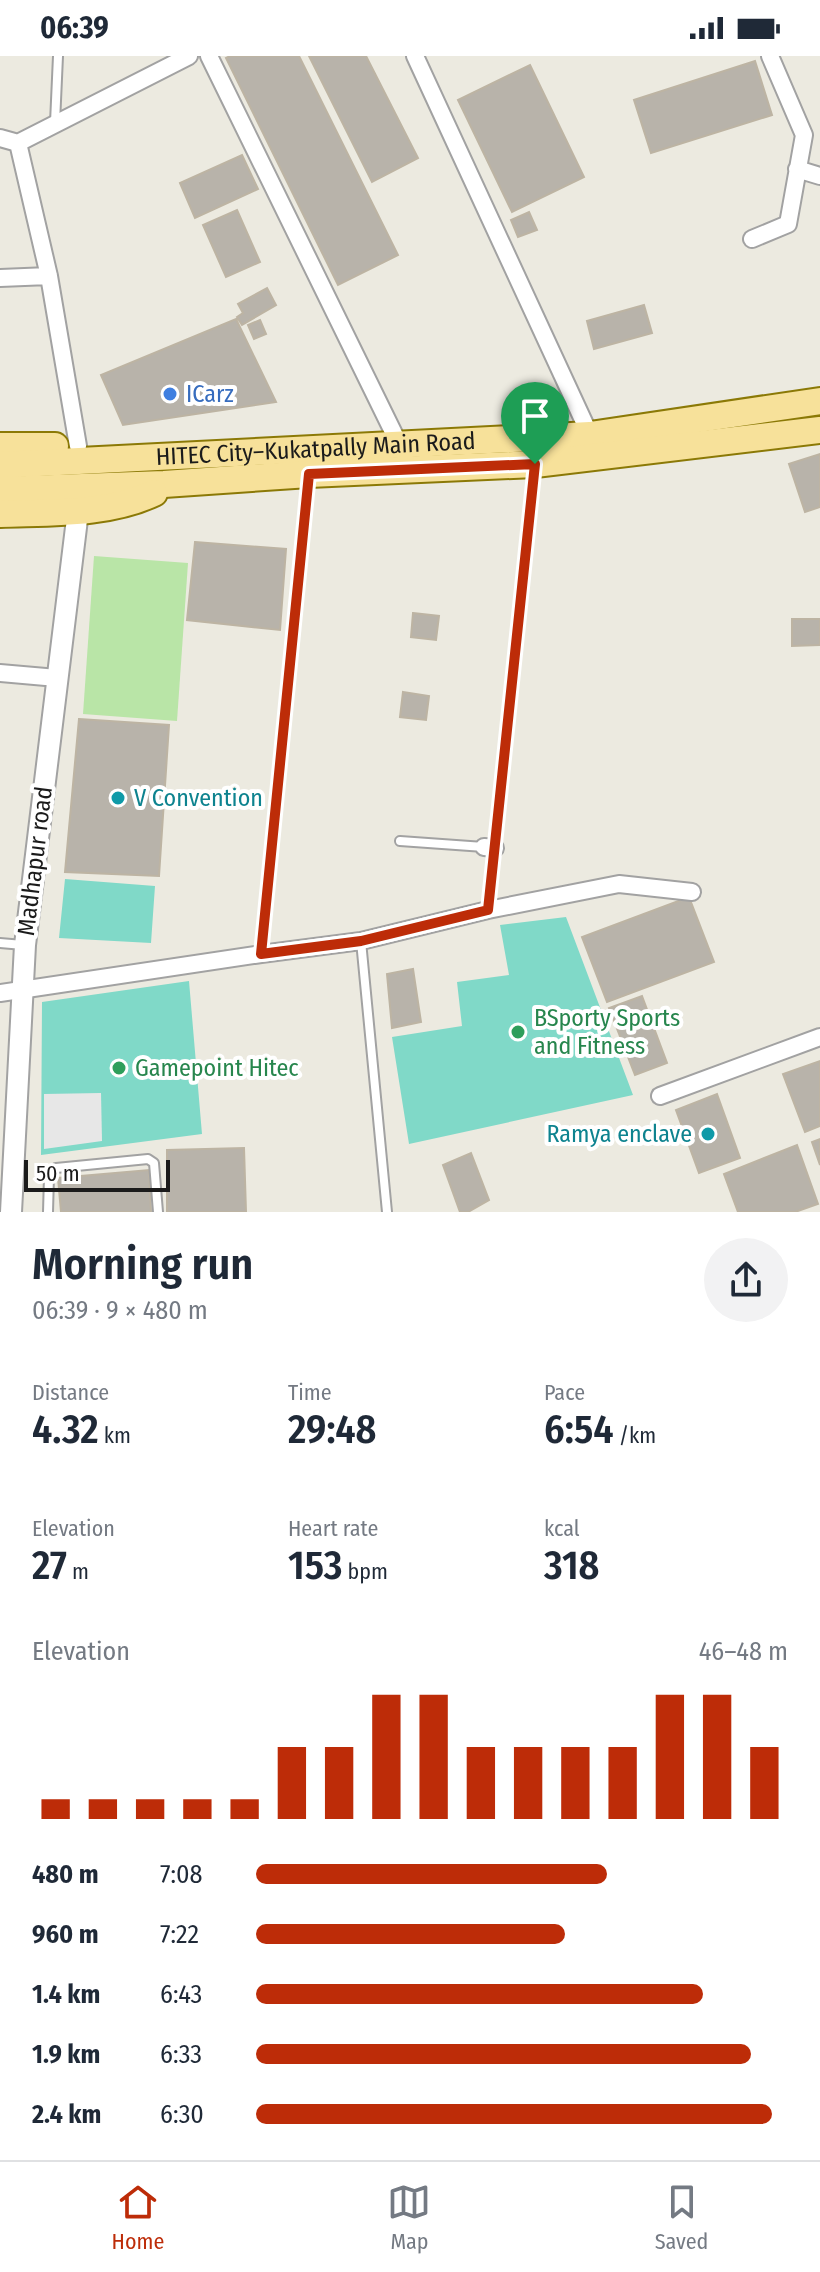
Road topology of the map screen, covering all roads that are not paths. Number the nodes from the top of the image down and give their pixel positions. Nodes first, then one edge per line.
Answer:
1 (58, 56) edge
2 (189, 56) edge
3 (209, 56) edge
4 (415, 56) edge
5 (770, 56) edge
6 (55, 126) junction
7 (0, 138) edge
8 (18, 143) junction
9 (797, 169) junction
10 (820, 176) edge
11 (752, 239) dead end
12 (49, 276) junction
13 (0, 278) edge
14 (820, 401) edge
15 (820, 430) edge
16 (590, 435) junction
17 (0, 446) edge
18 (78, 446) junction
19 (400, 446) junction
20 (154, 456) junction
21 (535, 464) junction
22 (0, 465) edge
23 (309, 474) junction
24 (164, 484) junction
25 (0, 490) edge
26 (78, 511) junction
27 (0, 514) edge
28 (0, 673) edge
29 (57, 678) junction
30 (400, 841) dead end
31 (490, 847) junction
32 (692, 892) dead end
33 (488, 910) junction
34 (361, 941) junction
35 (0, 943) edge
36 (25, 945) junction
37 (261, 954) junction
38 (23, 991) junction
39 (0, 993) edge
40 (820, 1037) edge
41 (660, 1096) dead end
42 (11, 1212) edge
43 (48, 1212) edge
44 (158, 1212) edge
45 (387, 1212) edge

1 - 6 lane
2 - 6 street
3 - 19 street
4 - 16 street
5 - 9 street
6 - 8 street
7 - 8 street
8 - 12 street
9 - 10 street
9 - 11 street
12 - 13 street
12 - 18 street
14 - 16 main road, HITEC City–Kukatpally Main Road
15 - 21 main road, HITEC City–Kukatpally Main Road
16 - 19 main road, HITEC City–Kukatpally Main Road
17 - 18 main road, HITEC City–Kukatpally Main Road
18 - 20 main road, HITEC City–Kukatpally Main Road
19 - 20 main road, HITEC City–Kukatpally Main Road
20 - 22 main road
21 - 23 main road, HITEC City–Kukatpally Main Road
21 - 31 lane
23 - 24 main road, HITEC City–Kukatpally Main Road
23 - 37 lane
24 - 25 main road
24 - 26 main road, HITEC City–Kukatpally Main Road
26 - 27 main road, HITEC City–Kukatpally Main Road
26 - 29 street, Madhapur road
28 - 29 street
29 - 36 street, Madhapur road
30 - 31 lane
31 - 33 lane
32 - 33 street
33 - 34 street
34 - 37 street
34 - 45 lane
35 - 36 lane
36 - 38 street, Madhapur road
37 - 38 street
38 - 39 street
38 - 42 street, Madhapur road
40 - 41 street
43 - 44 lane

